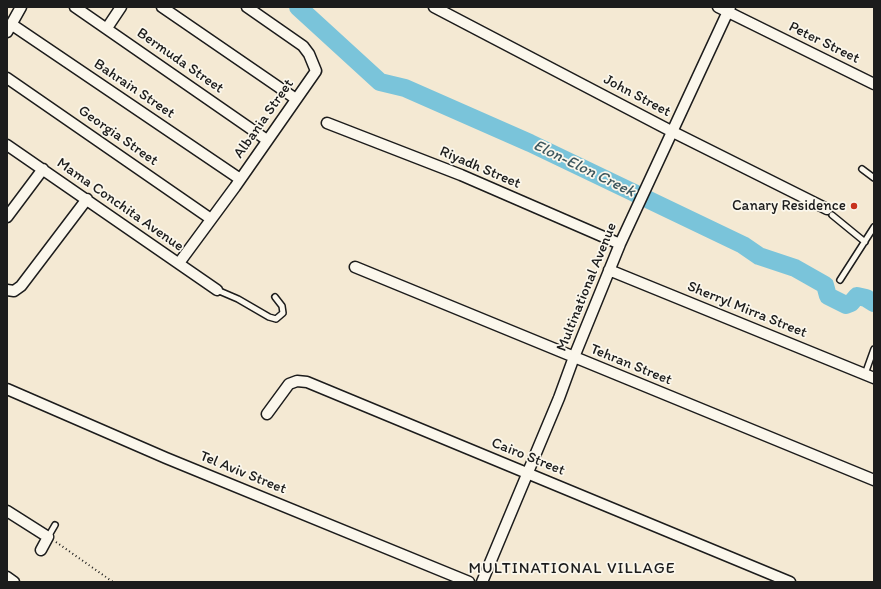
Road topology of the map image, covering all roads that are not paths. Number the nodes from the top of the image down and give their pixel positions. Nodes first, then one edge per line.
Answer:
1 (21, 7) edge
2 (75, 7) edge
3 (121, 7) edge
4 (162, 7) edge
5 (247, 7) edge
6 (434, 7) edge
7 (725, 8) edge
8 (9, 28) edge
9 (107, 28) junction
10 (7, 78) edge
11 (874, 84) edge
12 (296, 99) junction
13 (328, 123) dead end
14 (670, 131) junction
15 (267, 140) junction
16 (7, 144) edge
17 (43, 169) junction
18 (862, 169) dead end
19 (874, 178) edge
20 (240, 179) junction
21 (86, 200) junction
22 (830, 212) joint
23 (7, 217) edge
24 (211, 219) junction
25 (874, 227) edge
26 (865, 242) junction
27 (620, 244) junction
28 (179, 263) junction
29 (355, 267) dead end
30 (609, 270) junction
31 (840, 280) dead end
32 (7, 290) edge
33 (217, 290) joint
34 (275, 297) dead end
35 (874, 349) edge
36 (574, 357) junction
37 (870, 376) edge
38 (7, 389) edge
39 (267, 414) dead end
40 (529, 473) junction
41 (874, 480) edge
42 (7, 510) edge
43 (55, 525) dead end
44 (48, 537) junction
45 (40, 550) dead end
46 (7, 578) edge
47 (14, 582) edge
48 (469, 582) edge
49 (482, 582) edge
50 (790, 582) edge

1 - 8 street
2 - 9 street, Bermuda Street
3 - 9 street
4 - 12 street
5 - 12 street, Albania Street
6 - 14 street, John Street
7 - 11 street, Peter Street
7 - 14 street, Multinational Avenue
8 - 20 street, Bahrain Street
9 - 15 street, Bermuda Street
10 - 24 street, Georgia Street
12 - 15 street, Albania Street
13 - 27 street, Riyadh Street
14 - 22 street, John Street
14 - 27 street, Multinational Avenue
15 - 20 street, Albania Street
16 - 17 street, Mama Conchita Avenue
17 - 21 street, Mama Conchita Avenue
17 - 23 street
18 - 19 lane
20 - 24 street, Albania Street
21 - 28 street, Mama Conchita Avenue
21 - 32 street
22 - 26 lane
24 - 28 street, Albania Street
25 - 26 lane
26 - 31 lane
27 - 30 street, Multinational Avenue
28 - 33 street, Mama Conchita Avenue
29 - 36 street, Tehran Street
30 - 36 street, Multinational Avenue
30 - 37 street, Sherryl Mirra Street
33 - 34 lane
35 - 37 lane
36 - 40 street, Multinational Avenue
36 - 41 street, Tehran Street
38 - 48 street, Tel Aviv Street
39 - 40 street, Cairo Street
40 - 49 street, Multinational Avenue
40 - 50 street, Cairo Street
42 - 44 street
43 - 44 lane
44 - 45 street
46 - 47 street

